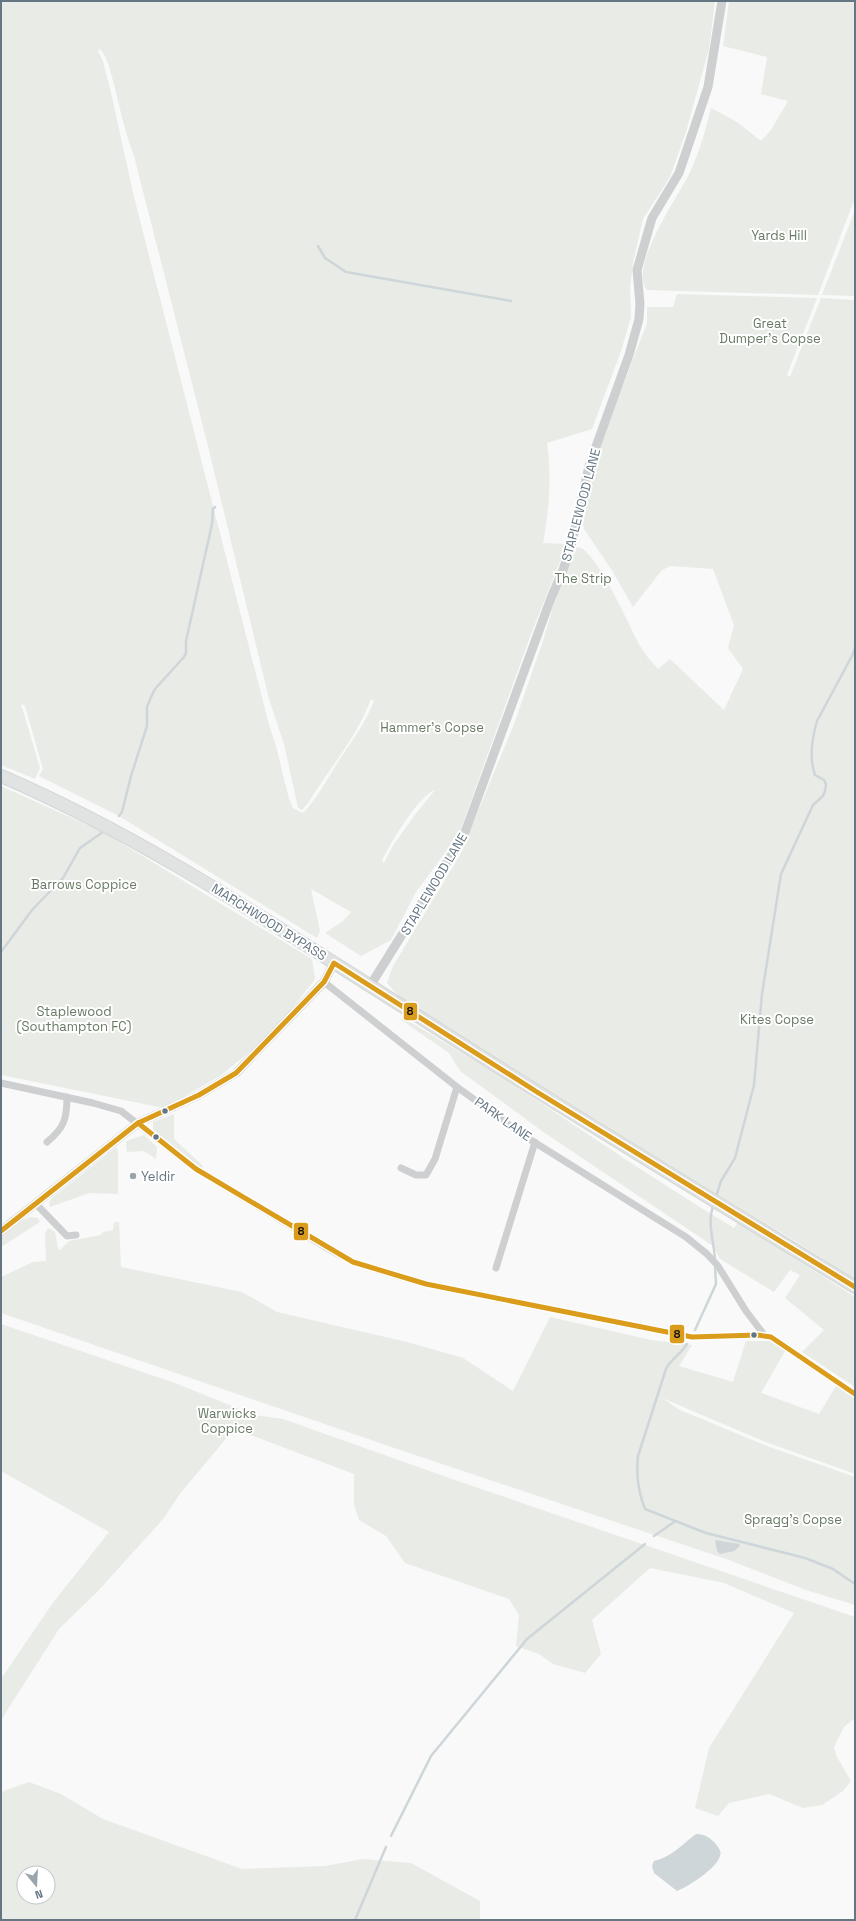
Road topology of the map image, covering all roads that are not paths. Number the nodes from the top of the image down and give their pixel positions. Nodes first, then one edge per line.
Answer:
1 (722, 1) edge
2 (1, 776) edge
3 (334, 963) junction
4 (324, 982) junction
5 (370, 986) junction
6 (1, 1083) edge
7 (457, 1087) junction
8 (67, 1097) junction
9 (138, 1123) junction
10 (46, 1142) dead end
11 (535, 1142) junction
12 (401, 1168) dead end
13 (36, 1204) junction
14 (1, 1231) edge
15 (76, 1235) dead end
16 (496, 1268) dead end
17 (855, 1287) edge
18 (765, 1336) junction
19 (855, 1394) edge

1 - 5 street, STAPLEWOOD LANE
2 - 3 main road, MARCHWOOD BYPASS
3 - 4 street
3 - 5 main road, MARCHWOOD BYPASS
4 - 7 street, PARK LANE
4 - 9 street
5 - 17 main road, MARCHWOOD BYPASS
6 - 8 street
7 - 11 street, PARK LANE
7 - 12 street
8 - 9 street
8 - 10 street
9 - 13 street
9 - 18 street
11 - 16 street
11 - 18 street, PARK LANE
13 - 14 street
13 - 15 street
18 - 19 street

